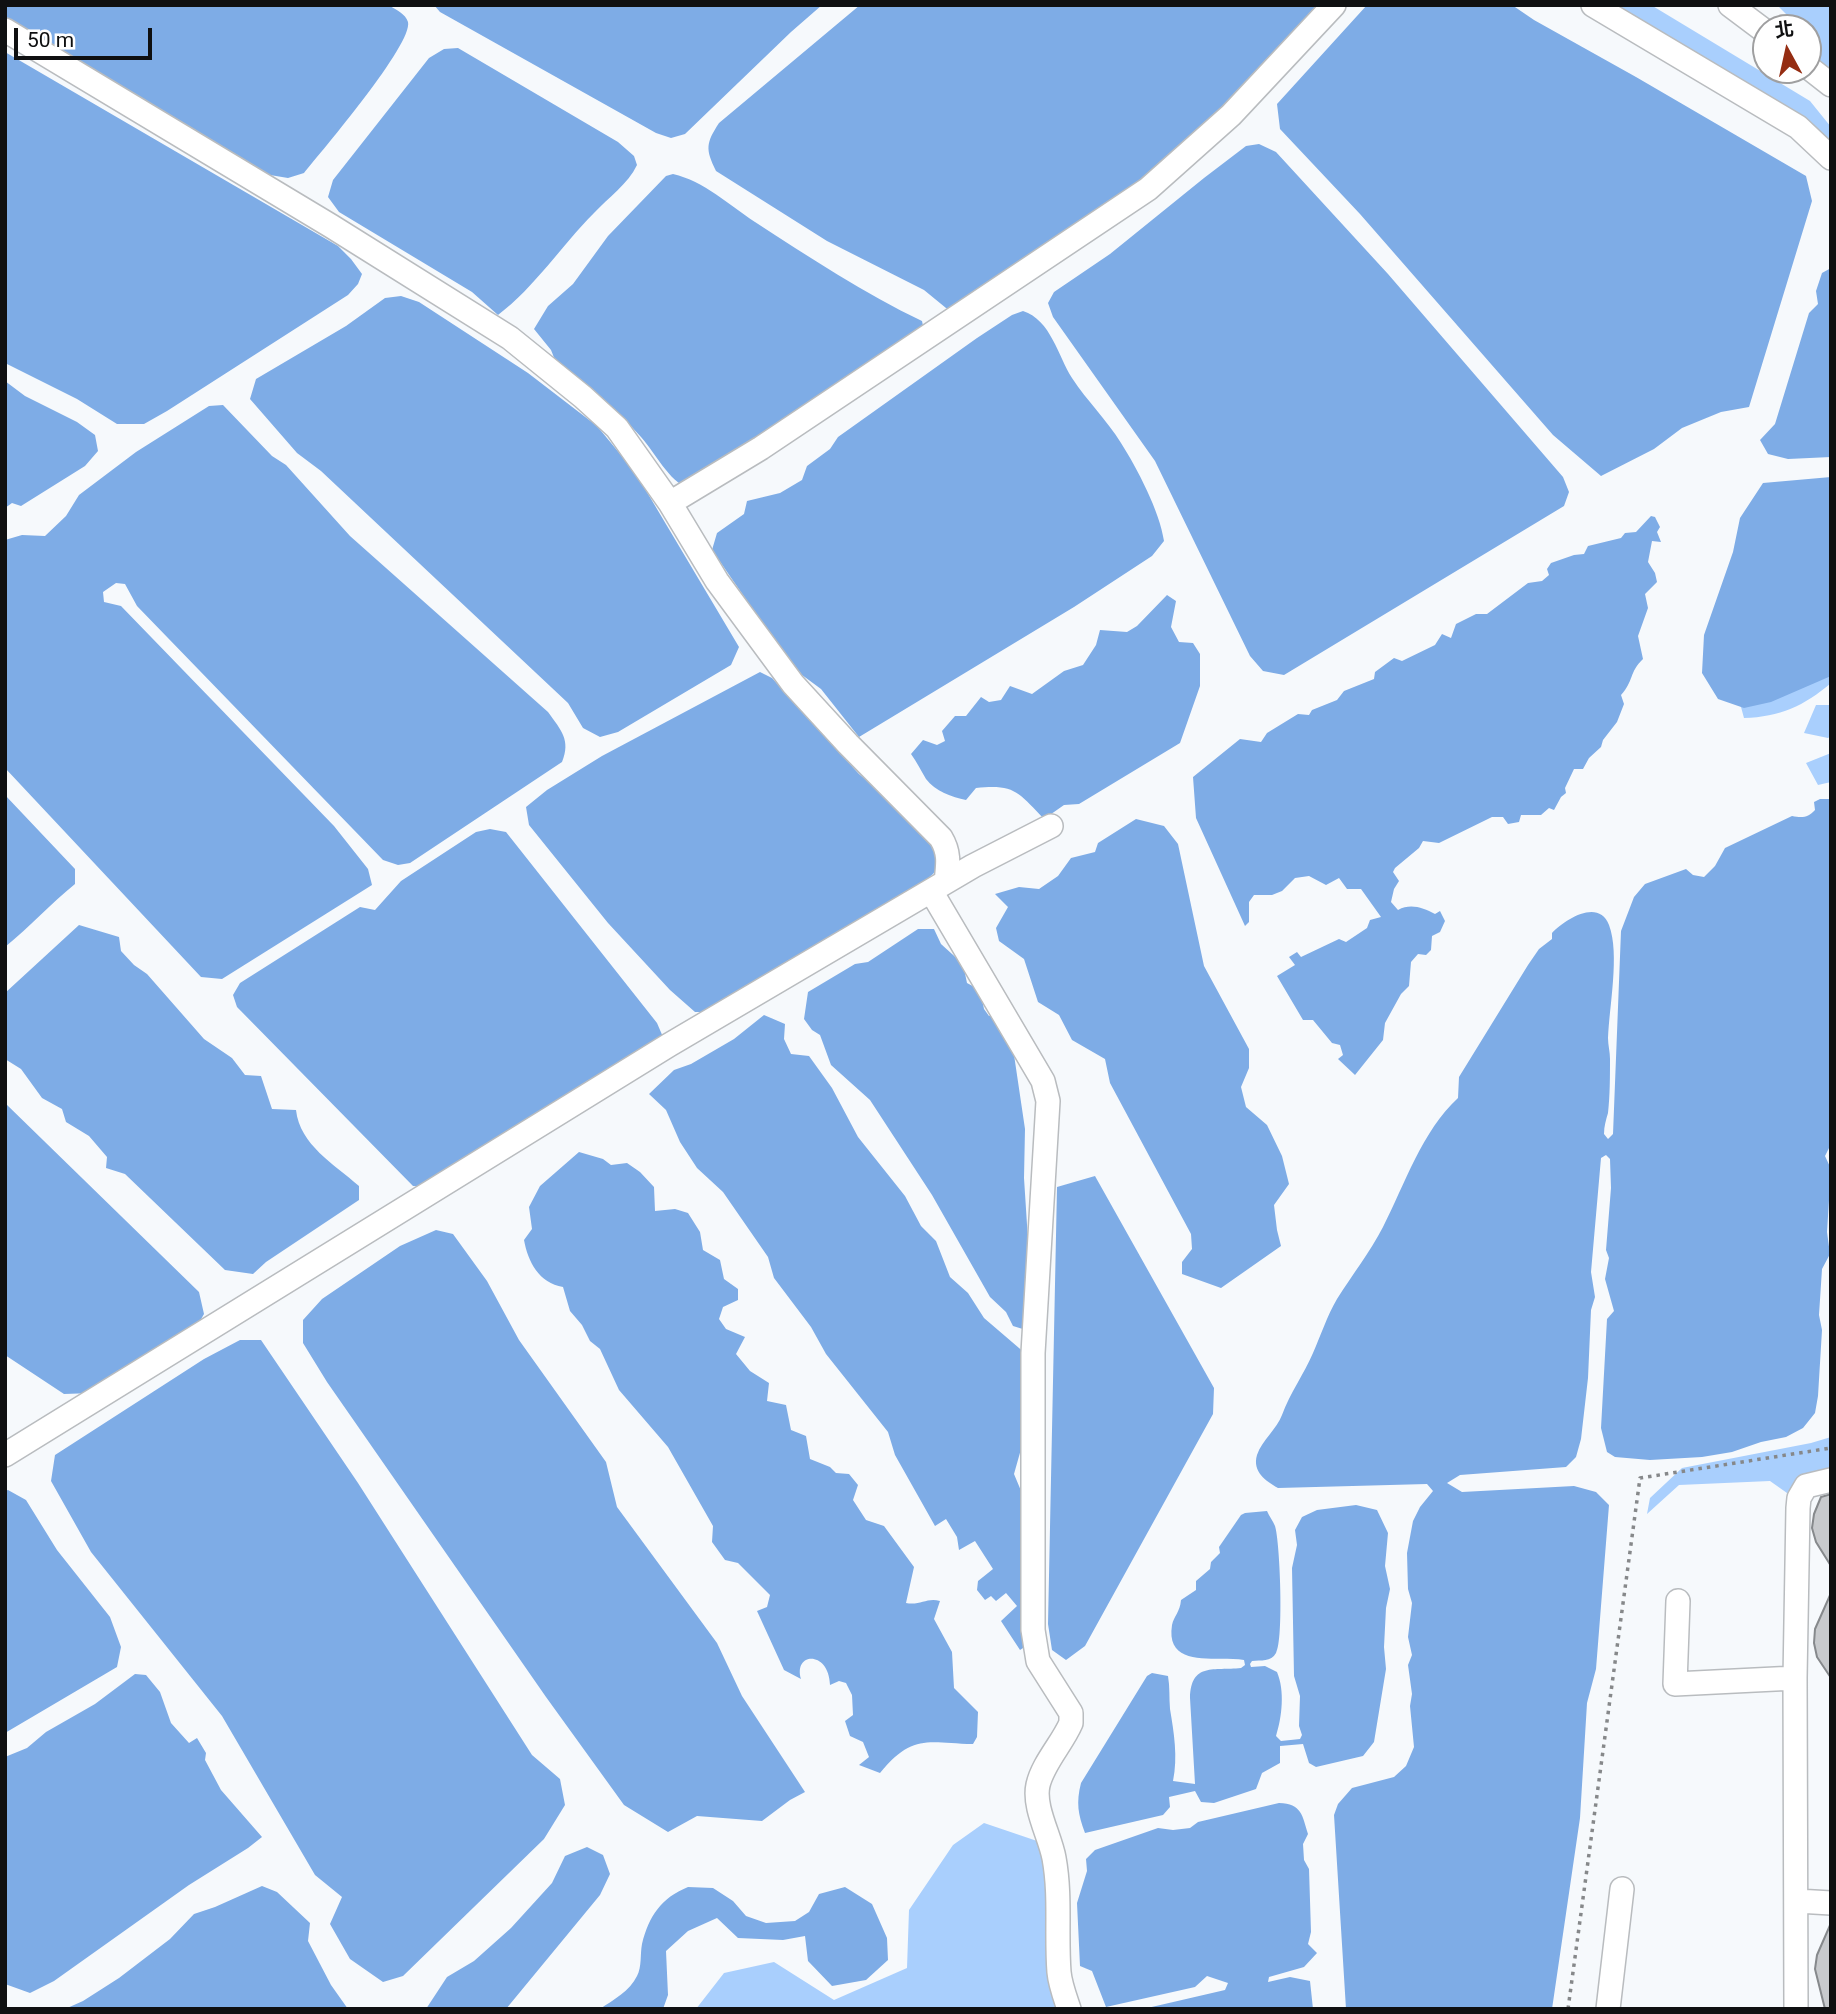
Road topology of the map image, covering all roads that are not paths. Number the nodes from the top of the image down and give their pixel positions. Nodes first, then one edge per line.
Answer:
1 (1334, 5) edge
2 (1593, 5) edge
3 (1730, 5) edge
4 (1752, 22) edge
5 (5, 30) edge
6 (1831, 158) edge
7 (670, 503) junction
8 (1051, 826) dead end
9 (938, 886) junction
10 (5, 1455) edge
11 (1831, 1480) edge
12 (1678, 1601) dead end
13 (1795, 1678) junction
14 (1622, 1889) dead end
15 (1797, 1901) junction
16 (1831, 1903) edge
17 (1069, 2009) edge
18 (1608, 2009) edge
19 (1796, 2009) edge

1 - 7 street
2 - 6 street
3 - 4 street
5 - 7 street
7 - 9 street
8 - 9 street
9 - 10 street
9 - 17 street
11 - 13 street
12 - 13 street
13 - 15 street
14 - 18 street
15 - 16 street
15 - 19 street

